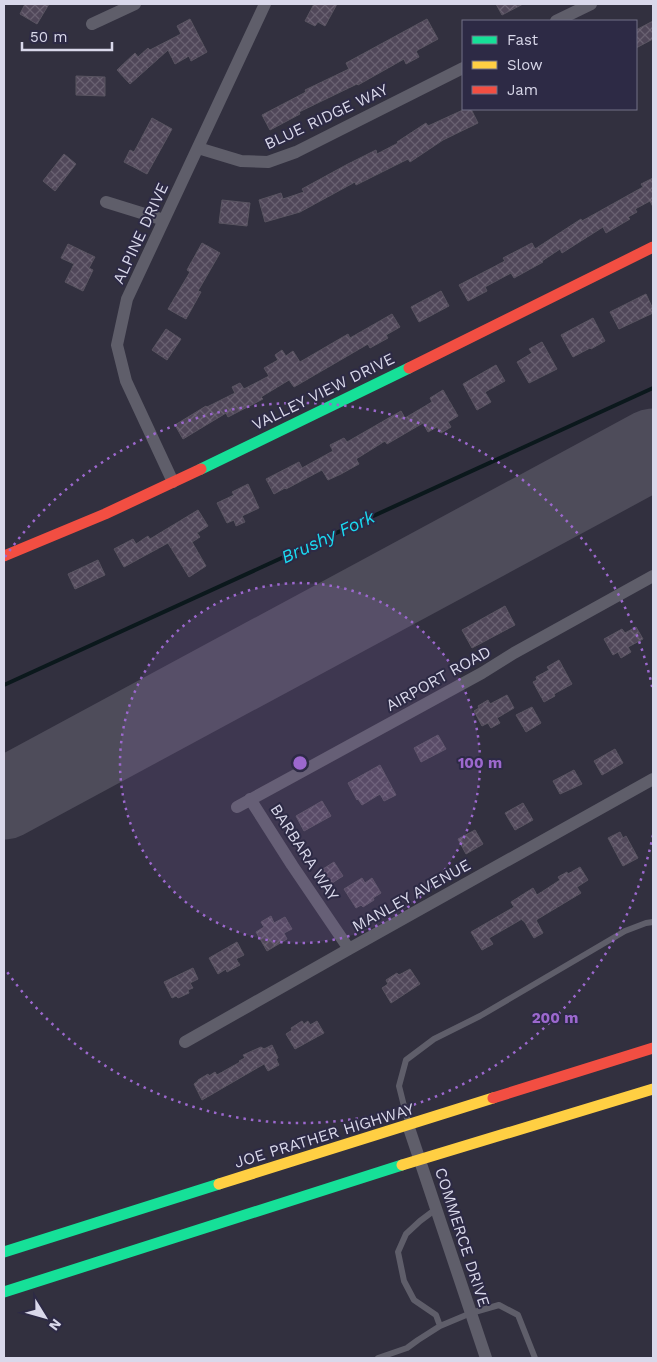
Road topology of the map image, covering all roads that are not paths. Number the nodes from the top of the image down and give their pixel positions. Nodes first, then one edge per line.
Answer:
1 (136, 4) edge
2 (265, 4) edge
3 (591, 4) edge
4 (558, 20) edge
5 (92, 24) dead end
6 (462, 69) edge
7 (198, 148) junction
8 (106, 202) dead end
9 (164, 220) junction
10 (653, 248) edge
11 (173, 482) junction
12 (4, 556) edge
13 (653, 576) edge
14 (653, 779) edge
15 (250, 799) junction
16 (237, 807) dead end
17 (653, 922) edge
18 (349, 949) junction
19 (185, 1042) dead end
20 (653, 1048) edge
21 (653, 1089) edge
22 (408, 1125) junction
23 (420, 1159) junction
24 (436, 1209) junction
25 (4, 1252) edge
26 (4, 1292) edge
27 (471, 1313) junction
28 (440, 1326) junction
29 (378, 1358) edge
30 (486, 1358) edge
31 (535, 1358) edge

1 - 5 street
2 - 7 street, ALPINE DRIVE
3 - 4 street
6 - 7 street, BLUE RIDGE WAY
7 - 9 street, ALPINE DRIVE
8 - 9 street
9 - 11 street, ALPINE DRIVE
10 - 11 main road, VALLEY VIEW DRIVE
11 - 12 main road, VALLEY VIEW DRIVE
13 - 15 street, AIRPORT ROAD
14 - 18 street, MANLEY AVENUE
15 - 16 street, AIRPORT ROAD
15 - 18 street, BARBARA WAY
17 - 22 lane
18 - 19 street, MANLEY AVENUE
20 - 22 main road, JOE PRATHER HIGHWAY
21 - 23 main road
22 - 23 street, COMMERCE DRIVE
22 - 25 main road, JOE PRATHER HIGHWAY
23 - 24 street, COMMERCE DRIVE
23 - 26 main road
24 - 27 street, COMMERCE DRIVE
24 - 28 lane
27 - 28 lane
27 - 30 street, COMMERCE DRIVE
27 - 31 lane
28 - 29 lane

